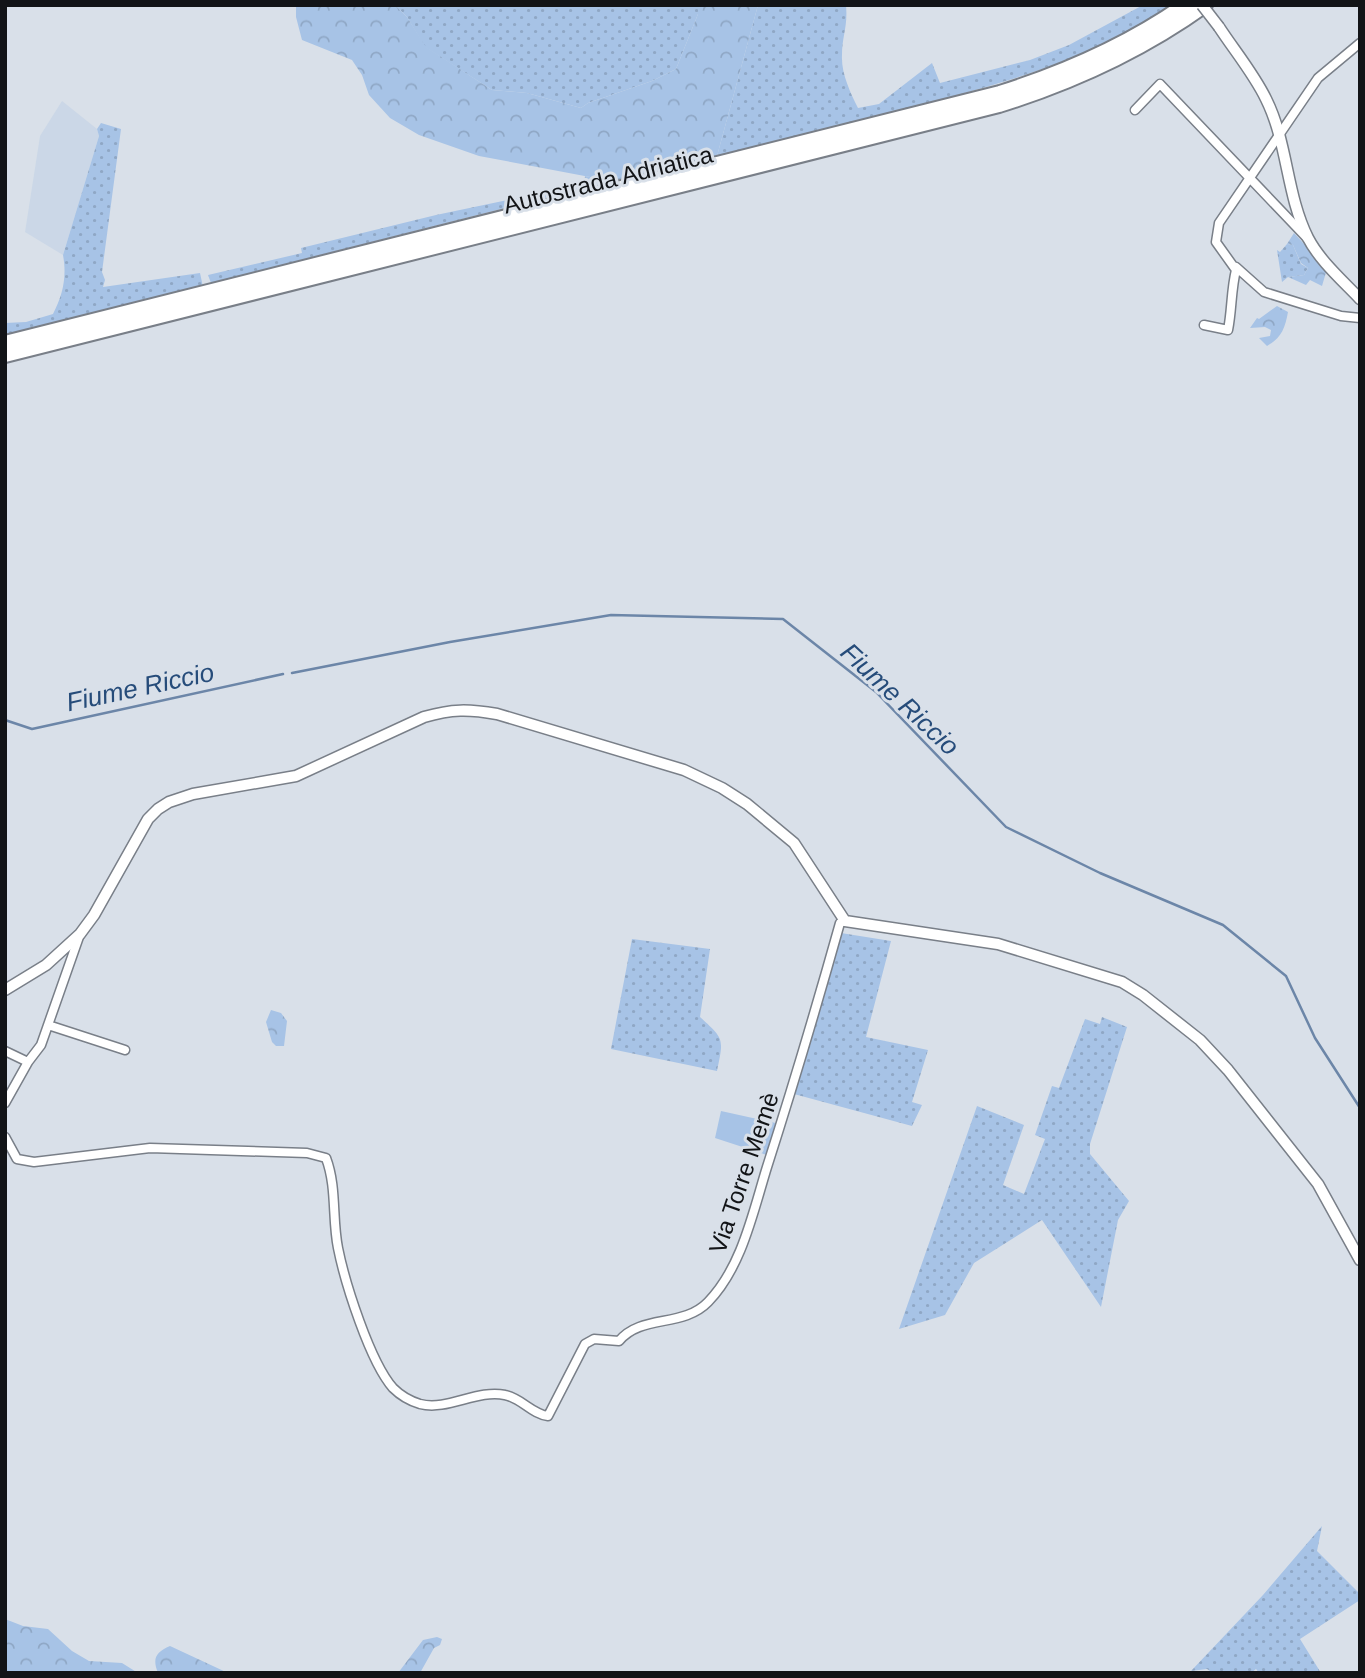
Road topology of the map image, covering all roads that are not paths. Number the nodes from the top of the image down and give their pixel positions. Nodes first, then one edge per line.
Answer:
1 (1185, 5) edge
2 (1204, 5) edge
3 (1360, 43) edge
4 (1135, 110) dead end
5 (916, 121) junction
6 (1279, 132) junction
7 (1249, 176) junction
8 (619, 195) junction
9 (1310, 241) junction
10 (1235, 266) junction
11 (1360, 299) edge
12 (1360, 318) edge
13 (1204, 325) dead end
14 (5, 343) edge
15 (5, 355) edge
16 (845, 921) junction
17 (80, 934) junction
18 (5, 990) edge
19 (48, 1025) junction
20 (125, 1050) dead end
21 (5, 1051) edge
22 (28, 1062) junction
23 (5, 1103) edge
24 (5, 1138) edge
25 (1360, 1260) edge

1 - 5 highway, Autostrada Adriatica
2 - 5 highway, Autostrada Adriatica
2 - 6 street, bridge
3 - 6 street
4 - 7 street
5 - 8 highway, Autostrada Adriatica
6 - 7 street
6 - 9 street
7 - 9 street
7 - 10 street
8 - 14 highway, Autostrada Adriatica
8 - 15 highway, Autostrada Adriatica
9 - 11 street
10 - 12 street
10 - 13 street
16 - 17 street
16 - 24 street, Via Torre Memè
16 - 25 street
17 - 18 street
17 - 19 street
19 - 20 street
19 - 22 street
21 - 22 street
22 - 23 street

